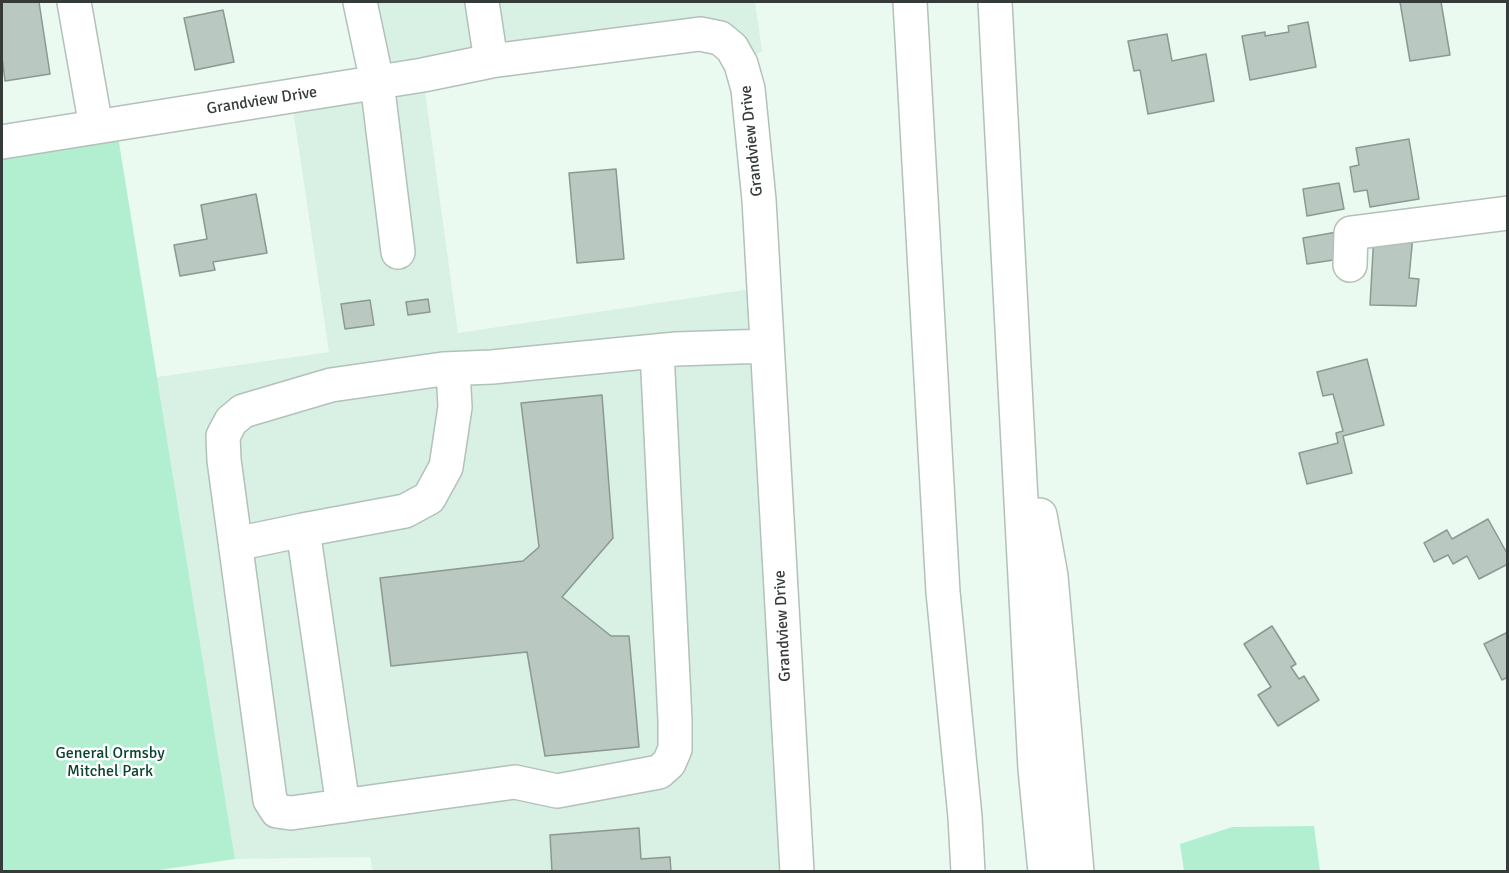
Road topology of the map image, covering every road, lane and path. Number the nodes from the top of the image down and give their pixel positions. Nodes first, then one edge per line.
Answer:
1 (74, 2) edge
2 (360, 2) edge
3 (482, 2) edge
4 (910, 2) edge
5 (995, 2) edge
6 (491, 61) junction
7 (377, 82) junction
8 (96, 127) junction
9 (2, 142) edge
10 (1508, 213) edge
11 (398, 252) dead end
12 (1350, 265) dead end
13 (767, 346) junction
14 (657, 351) junction
15 (453, 369) junction
16 (1015, 371) junction
17 (303, 530) junction
18 (236, 544) junction
19 (343, 806) junction
20 (797, 872) edge
21 (968, 872) edge
22 (1045, 872) edge
23 (1077, 872) edge

1 - 8 main road
2 - 7 main road
3 - 6 main road
4 - 21 main road
5 - 16 main road
6 - 7 main road, Grandview Drive
6 - 13 main road, Grandview Drive
7 - 8 main road, Grandview Drive
7 - 11 main road
8 - 9 main road, Grandview Drive
10 - 12 main road
13 - 14 main road
13 - 20 main road, Grandview Drive
14 - 15 main road
14 - 19 main road
15 - 17 main road
15 - 18 main road
16 - 22 main road
16 - 23 main road
17 - 18 main road
17 - 19 main road
18 - 19 main road

